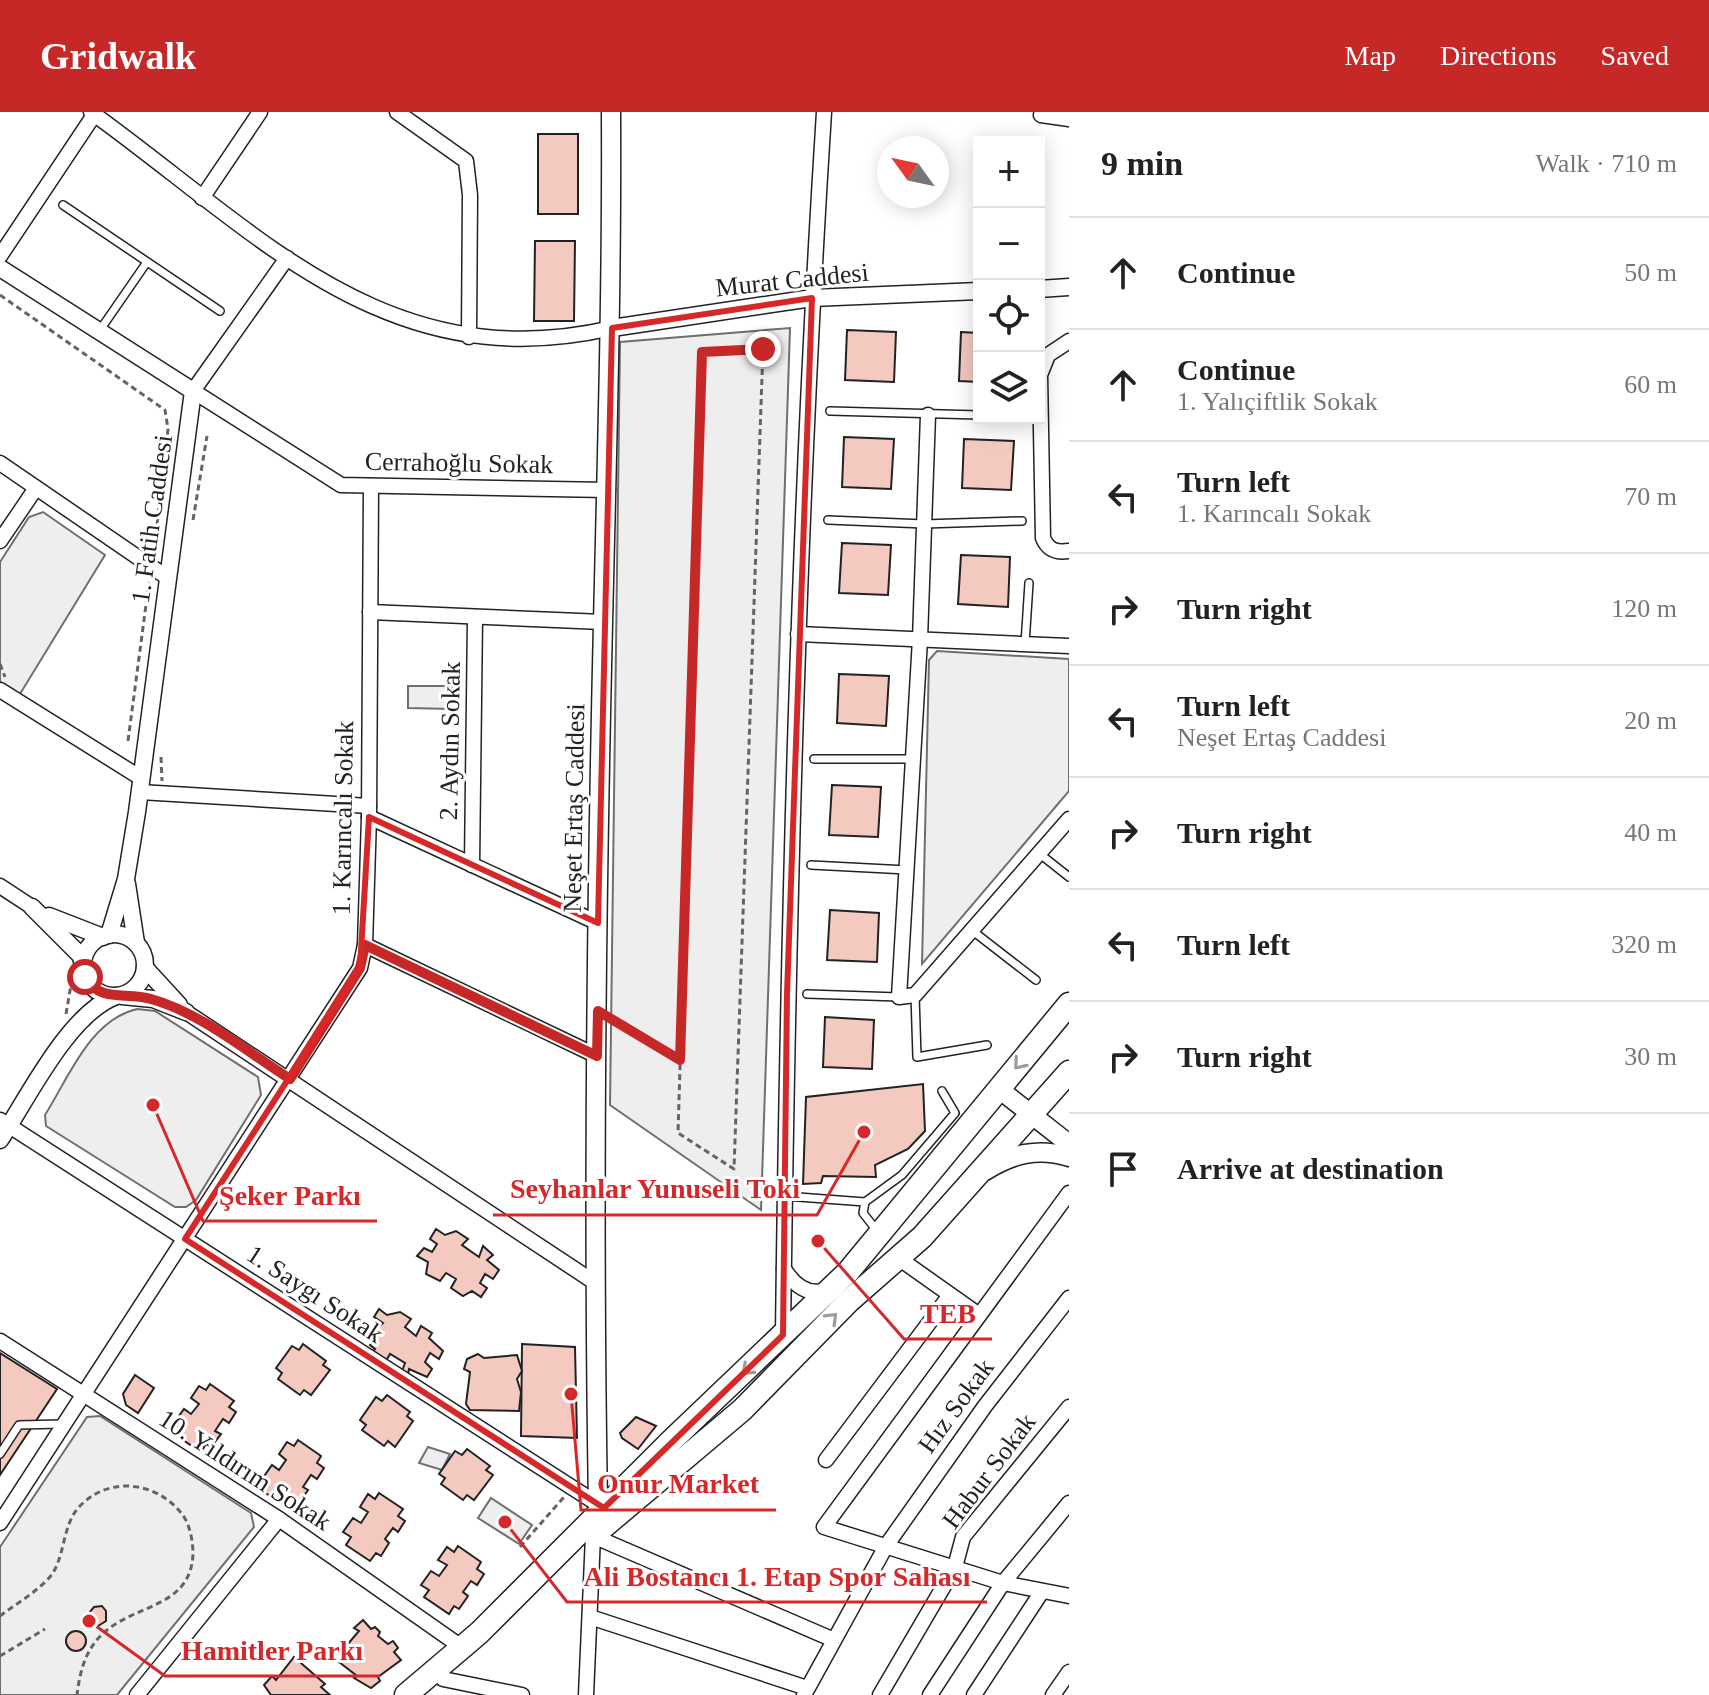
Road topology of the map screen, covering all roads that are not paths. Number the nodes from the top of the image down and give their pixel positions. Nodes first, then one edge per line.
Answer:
1 (260, 112) edge
2 (397, 112) edge
3 (611, 112) edge
4 (824, 112) edge
5 (1042, 112) edge
6 (94, 113) edge
7 (1069, 119) edge
8 (202, 198) junction
9 (63, 205) dead end
10 (0, 256) edge
11 (287, 258) junction
12 (147, 262) junction
13 (0, 268) edge
14 (1069, 287) edge
15 (1045, 289) edge
16 (973, 291) edge
17 (812, 298) junction
18 (220, 311) dead end
19 (612, 328) junction
20 (99, 331) junction
21 (469, 337) junction
22 (1069, 341) edge
23 (193, 391) junction
24 (830, 411) dead end
25 (928, 415) junction
26 (973, 415) edge
27 (0, 463) edge
28 (371, 486) junction
29 (36, 488) junction
30 (608, 490) junction
31 (828, 520) dead end
32 (1022, 521) dead end
33 (924, 524) junction
34 (0, 541) edge
35 (1069, 551) edge
36 (168, 578) junction
37 (1029, 583) dead end
38 (370, 612) junction
39 (475, 617) junction
40 (603, 622) junction
41 (798, 634) junction
42 (920, 639) junction
43 (1025, 644) junction
44 (1069, 646) edge
45 (0, 690) edge
46 (814, 759) dead end
47 (913, 759) junction
48 (141, 785) junction
49 (369, 812) junction
50 (1069, 819) edge
51 (1040, 854) junction
52 (472, 865) junction
53 (811, 865) dead end
54 (907, 870) junction
55 (1069, 877) edge
56 (126, 879) junction
57 (0, 886) edge
58 (32, 907) junction
59 (598, 923) junction
60 (974, 932) junction
61 (106, 936) junction
62 (136, 943) junction
63 (365, 945) junction
64 (145, 968) junction
65 (84, 972) junction
66 (1036, 980) dead end
67 (807, 994) dead end
68 (915, 995) junction
69 (118, 996) junction
70 (899, 997) junction
71 (1069, 1004) edge
72 (186, 1012) junction
73 (72, 1031) junction
74 (987, 1045) dead end
75 (597, 1056) junction
76 (1069, 1072) edge
77 (290, 1079) junction
78 (999, 1089) junction
79 (942, 1091) dead end
80 (1032, 1115) junction
81 (963, 1118) junction
82 (3, 1129) edge
83 (1069, 1144) edge
84 (1069, 1157) edge
85 (980, 1175) junction
86 (1069, 1193) edge
87 (785, 1196) junction
88 (865, 1202) junction
89 (898, 1213) junction
90 (879, 1234) junction
91 (185, 1239) junction
92 (904, 1262) dead end
93 (784, 1269) junction
94 (594, 1282) junction
95 (833, 1287) junction
96 (950, 1295) junction
97 (854, 1296) junction
98 (1069, 1298) edge
99 (979, 1315) junction
100 (783, 1335) junction
101 (0, 1341) edge
102 (84, 1394) junction
103 (1069, 1407) edge
104 (66, 1422) junction
105 (0, 1454) edge
106 (826, 1460) dead end
107 (1069, 1503) edge
108 (601, 1506) junction
109 (279, 1519) junction
110 (0, 1523) edge
111 (593, 1536) junction
112 (886, 1546) junction
113 (955, 1567) junction
114 (1003, 1583) junction
115 (1041, 1593) junction
116 (1069, 1596) edge
117 (590, 1617) junction
118 (834, 1640) junction
119 (460, 1646) junction
120 (1069, 1672) edge
121 (443, 1679) junction
122 (806, 1692) edge
123 (137, 1695) edge
124 (406, 1695) edge
125 (426, 1695) edge
126 (522, 1695) edge
127 (586, 1695) edge
128 (880, 1695) edge
129 (930, 1695) edge
130 (974, 1695) edge
131 (1053, 1695) edge

1 - 8 street
2 - 21 street
3 - 19 main road, Neşet Ertaş Caddesi
4 - 17 street
5 - 7 street
6 - 8 street
6 - 10 street
8 - 11 street
9 - 12 lane
11 - 21 street
11 - 23 street
12 - 18 lane
12 - 20 lane
13 - 20 street
14 - 15 street
16 - 17 street, Murat Caddesi
17 - 19 street, Murat Caddesi
17 - 41 street
19 - 21 street
19 - 30 main road, Neşet Ertaş Caddesi
20 - 23 street
22 - 35 street
23 - 28 street, Cerrahoğlu Sokak
23 - 36 street, 1. Fatih Caddesi
24 - 25 lane
25 - 26 lane
25 - 33 street
27 - 29 street
28 - 30 street, Cerrahoğlu Sokak
28 - 38 street, 1. Karıncalı Sokak
29 - 34 street
29 - 36 street
30 - 40 main road, Neşet Ertaş Caddesi
31 - 33 lane
32 - 33 lane
33 - 42 street
36 - 48 street, 1. Fatih Caddesi
37 - 43 lane
38 - 39 street
38 - 49 street, 1. Karıncalı Sokak
39 - 40 street
39 - 52 street, 2. Aydın Sokak
40 - 59 main road, Neşet Ertaş Caddesi
41 - 42 street
41 - 87 street
42 - 43 street
42 - 47 street
43 - 44 street
45 - 48 street
46 - 47 lane
47 - 54 street
48 - 49 street
48 - 56 street, 1. Fatih Caddesi
49 - 52 street, 2. Aydın Sokak
49 - 63 street, 1. Karıncalı Sokak
50 - 51 street
51 - 55 lane
51 - 60 street
52 - 59 street, 2. Aydın Sokak
53 - 54 lane
54 - 70 street
56 - 61 street
56 - 62 street
57 - 58 street
58 - 61 street
58 - 65 street
59 - 75 main road, Neşet Ertaş Caddesi
60 - 66 lane
60 - 68 street
61 - 62 street
61 - 65 street
62 - 64 street
63 - 75 street
63 - 77 street, 1. Karıncalı Sokak
64 - 69 street
64 - 72 street
65 - 69 street
65 - 73 street
67 - 70 lane
68 - 70 street
68 - 74 lane
69 - 72 street
69 - 73 street
71 -> 78 main road
72 - 77 street
73 - 82 street
75 - 94 main road, Neşet Ertaş Caddesi
76 - 80 main road
77 - 91 street, 1. Karıncalı Sokak
77 - 94 street
78 - 80 main road
78 - 81 main road
79 - 81 lane
80 - 83 main road
80 - 85 main road
81 - 88 lane
81 - 89 main road
82 - 91 street, 1. Saygı Sokak
84 - 85 main road
85 - 97 main road
86 - 99 street
87 - 88 lane
87 - 93 street
88 - 90 lane
89 - 90 main road
89 - 97 main road
90 - 95 main road
91 - 102 street, 1. Karıncalı Sokak
91 - 108 street, 1. Saygı Sokak
92 - 96 street
93 - 95 street
93 - 100 street
94 - 108 main road, Neşet Ertaş Caddesi
95 - 100 main road
96 - 99 street
96 - 106 street
111 -> 97 main road
98 - 112 street, Hız Sokak
99 - 112 street
100 -> 108 main road
101 - 102 street, 10. Yıldırım Sokak
102 - 104 street, 1. Karıncalı Sokak
102 - 109 street, 10. Yıldırım Sokak
103 - 113 street, Habur Sokak
104 - 105 lane
104 - 110 street, 1. Karıncalı Sokak
107 - 114 street
108 - 119 main road
109 - 119 street, 10. Yıldırım Sokak
109 - 123 street
111 - 117 street
111 - 118 street
111 - 121 main road
112 - 113 street
112 - 118 street, Hız Sokak
113 - 114 street
113 - 128 street, Habur Sokak
114 - 115 street
114 - 129 street
115 - 116 street
115 - 130 street
117 - 122 street
117 - 127 street
118 - 122 street, Hız Sokak
119 - 124 main road
120 - 131 street
121 - 125 main road
121 - 126 street

